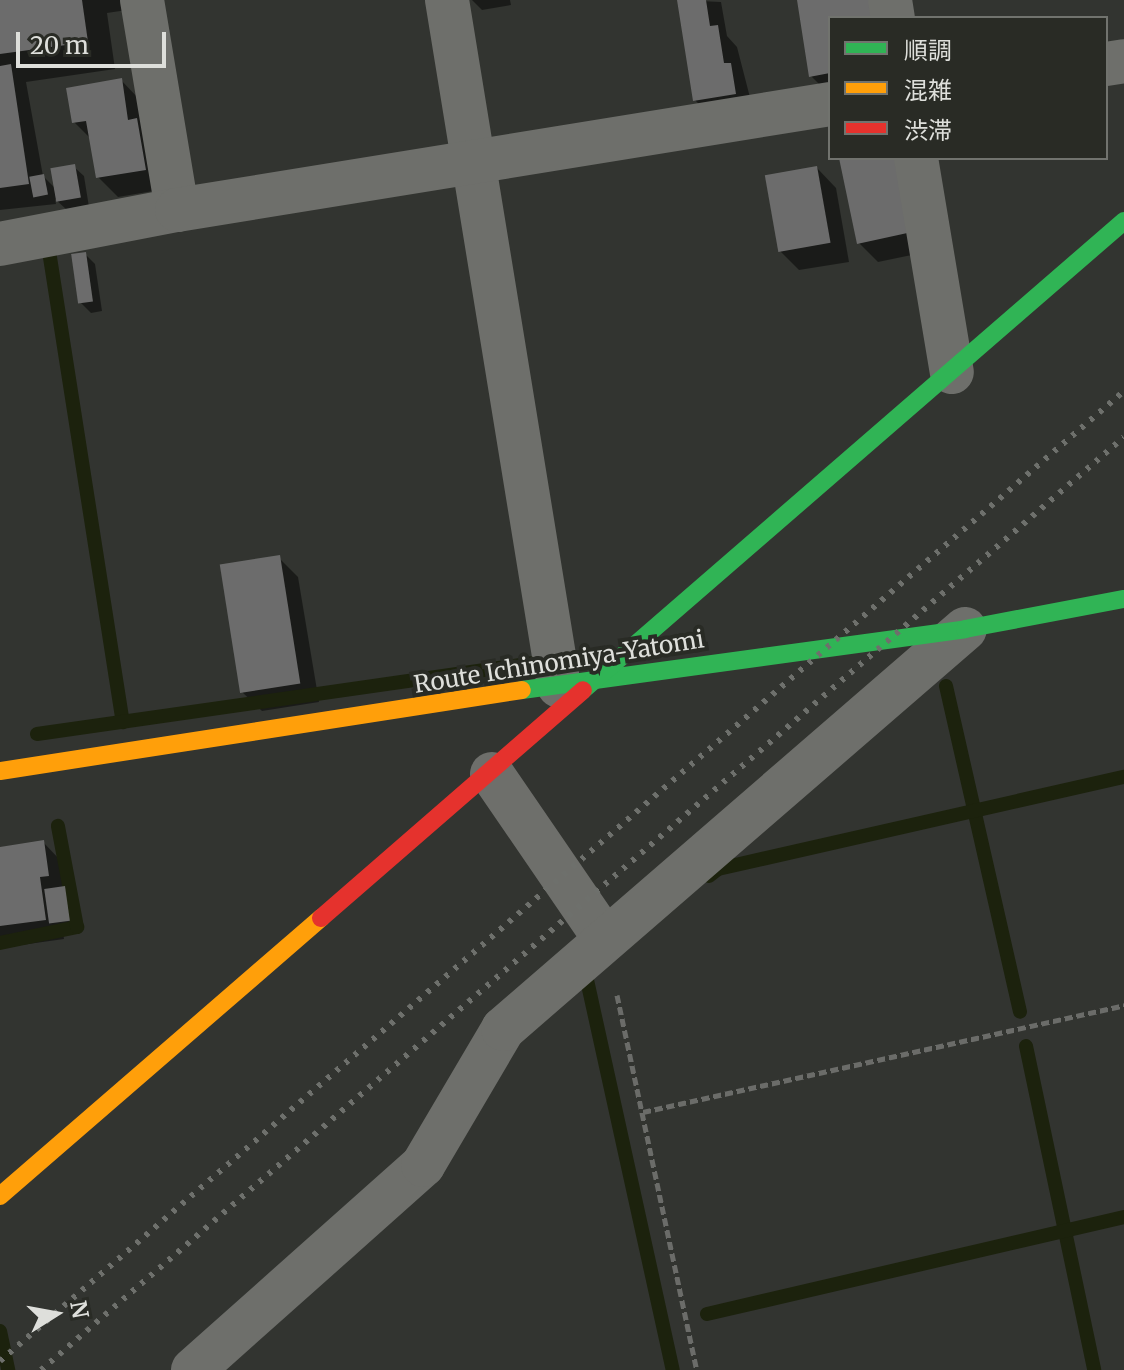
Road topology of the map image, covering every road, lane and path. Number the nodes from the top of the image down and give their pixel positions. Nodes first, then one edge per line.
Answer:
1 (142, 0) edge
2 (447, 0) edge
3 (828, 104) edge
4 (916, 160) edge
5 (474, 161) junction
6 (177, 210) junction
7 (1124, 221) edge
8 (0, 244) edge
9 (952, 372) junction
10 (1124, 599) edge
11 (965, 629) junction
12 (579, 682) junction
13 (0, 771) edge
14 (492, 774) junction
15 (605, 939) junction
16 (1124, 1005) edge
17 (643, 1112) junction
18 (0, 1196) edge
19 (193, 1370) edge
20 (697, 1370) edge

1 - 6 street
2 - 5 street
3 - 5 street
4 - 9 street
5 - 6 street
5 - 12 street
6 - 8 street
7 - 9 street
9 - 12 street
10 - 11 street, Route Ichinomiya-Yatomi
11 - 12 street, Route Ichinomiya-Yatomi
11 - 15 street
12 - 13 street, Route Ichinomiya-Yatomi
12 - 14 street
14 - 15 street
14 - 18 street
15 - 17 path
15 - 19 street
16 - 17 path
17 - 20 path

